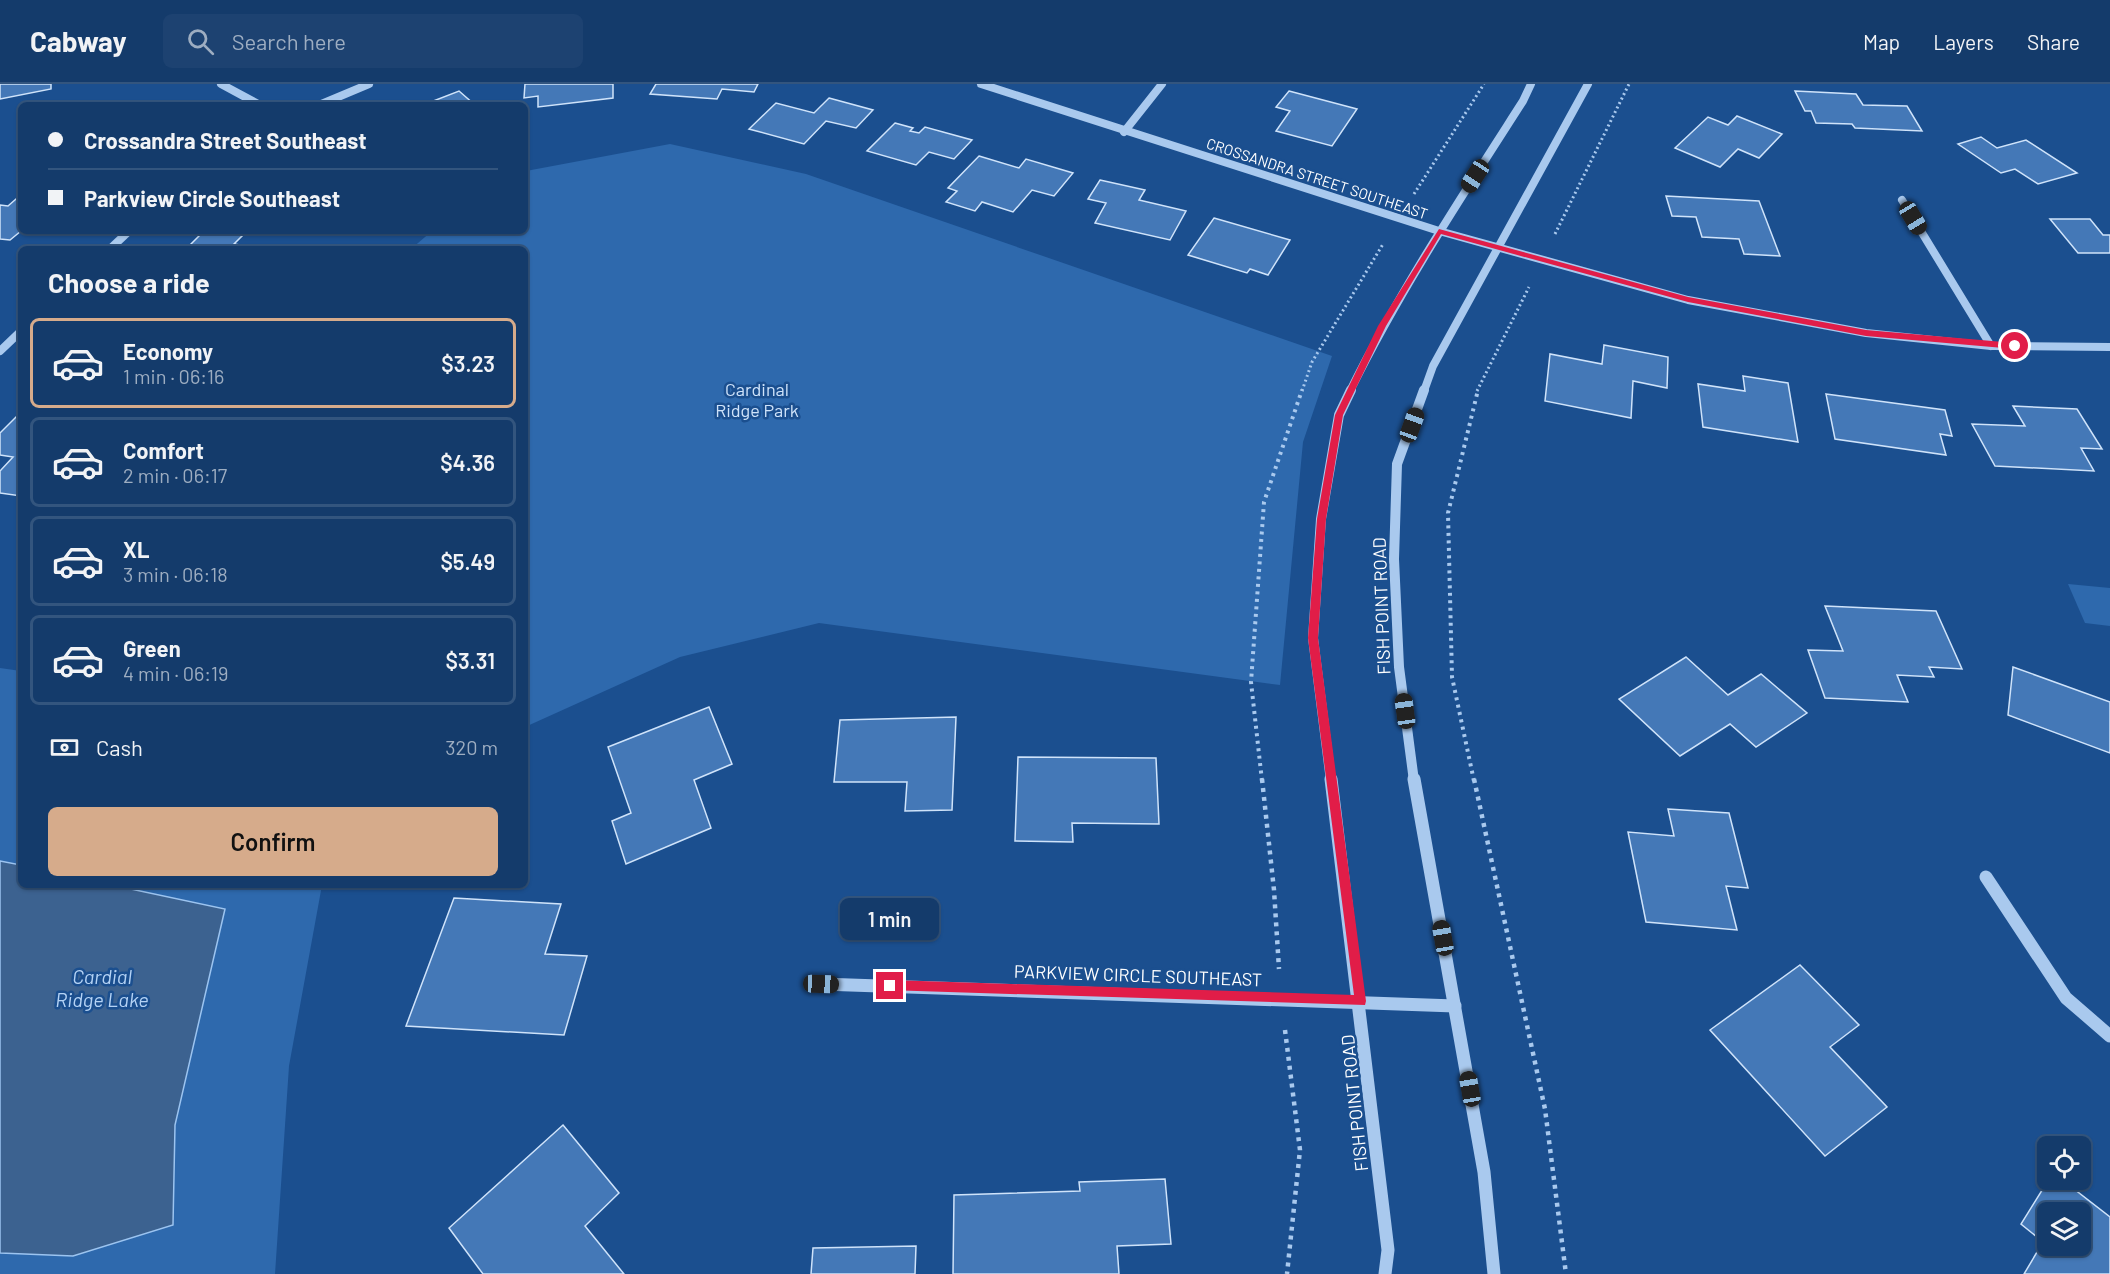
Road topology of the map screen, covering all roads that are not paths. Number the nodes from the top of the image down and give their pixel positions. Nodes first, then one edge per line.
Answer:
1 (221, 84) edge
2 (369, 84) edge
3 (981, 84) edge
4 (1162, 84) edge
5 (1531, 84) edge
6 (1588, 84) edge
7 (254, 102) edge
8 (326, 102) edge
9 (1124, 132) junction
10 (1902, 200) dead end
11 (1439, 231) junction
12 (126, 234) edge
13 (113, 246) edge
14 (1498, 247) junction
15 (18, 334) edge
16 (1991, 346) junction
17 (2110, 347) edge
18 (0, 351) edge
19 (1986, 877) dead end
20 (821, 984) dead end
21 (1360, 1001) junction
22 (1455, 1006) junction
23 (2110, 1036) edge
24 (1385, 1274) edge
25 (1494, 1274) edge

1 - 7 street
2 - 8 street
3 - 9 street, CROSSANDRA STREET SOUTHEAST
4 - 9 street
5 - 11 street, FISH POINT ROAD
6 - 14 street, FISH POINT ROAD
9 - 11 street, CROSSANDRA STREET SOUTHEAST
10 - 16 street
11 - 14 street, CROSSANDRA STREET SOUTHEAST
11 - 21 street, FISH POINT ROAD
12 - 13 street
14 - 16 street, CROSSANDRA STREET SOUTHEAST
14 - 22 street, FISH POINT ROAD
15 - 18 street
16 - 17 street, CROSSANDRA STREET SOUTHEAST
19 - 23 street
20 - 21 street, PARKVIEW CIRCLE SOUTHEAST
21 - 22 street, PARKVIEW CIRCLE SOUTHEAST
21 - 24 street, FISH POINT ROAD
22 - 25 street, FISH POINT ROAD

